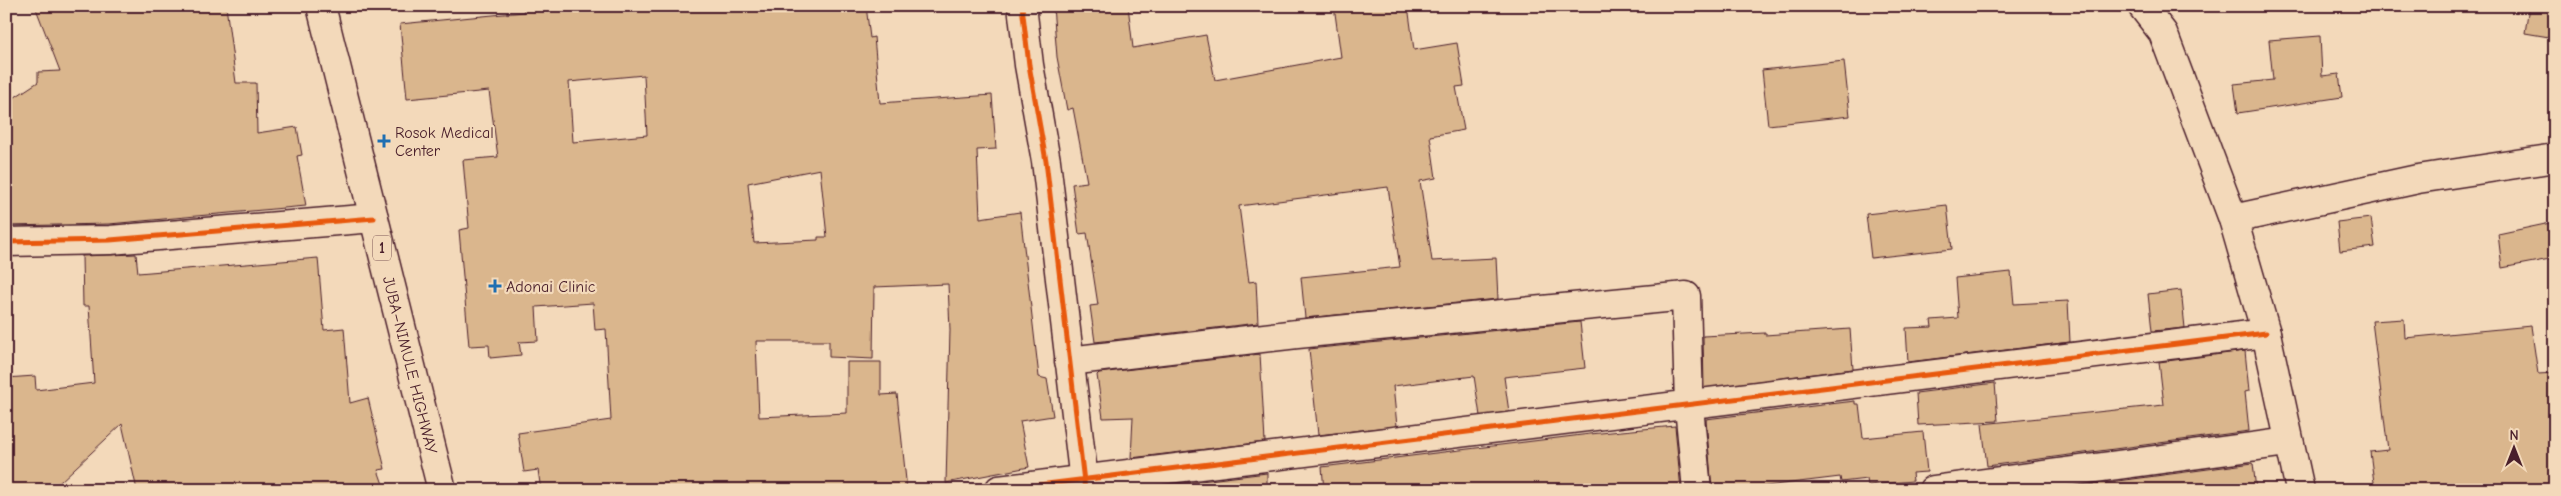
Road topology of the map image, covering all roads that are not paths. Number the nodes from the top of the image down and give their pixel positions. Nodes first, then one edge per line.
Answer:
1 (321, 6) edge
2 (1022, 6) edge
3 (2142, 6) edge
4 (2555, 158) edge
5 (374, 218) junction
6 (2233, 219) junction
7 (6, 242) edge
8 (2266, 333) junction
9 (1070, 361) junction
10 (1689, 407) junction
11 (2288, 442) junction
12 (1084, 485) edge
13 (442, 490) edge
14 (998, 490) edge
15 (1697, 490) edge
16 (1933, 490) edge
17 (2300, 490) edge

1 - 5 street, JUBA–NIMULE HIGHWAY / 1
2 - 9 street
3 - 6 street
4 - 6 street
5 - 7 street
5 - 13 street, JUBA–NIMULE HIGHWAY / 1
6 - 8 street
8 - 10 street
8 - 11 street
9 - 10 street
9 - 12 street
10 - 12 street
10 - 15 street
11 - 16 street
11 - 17 street
12 - 14 street

